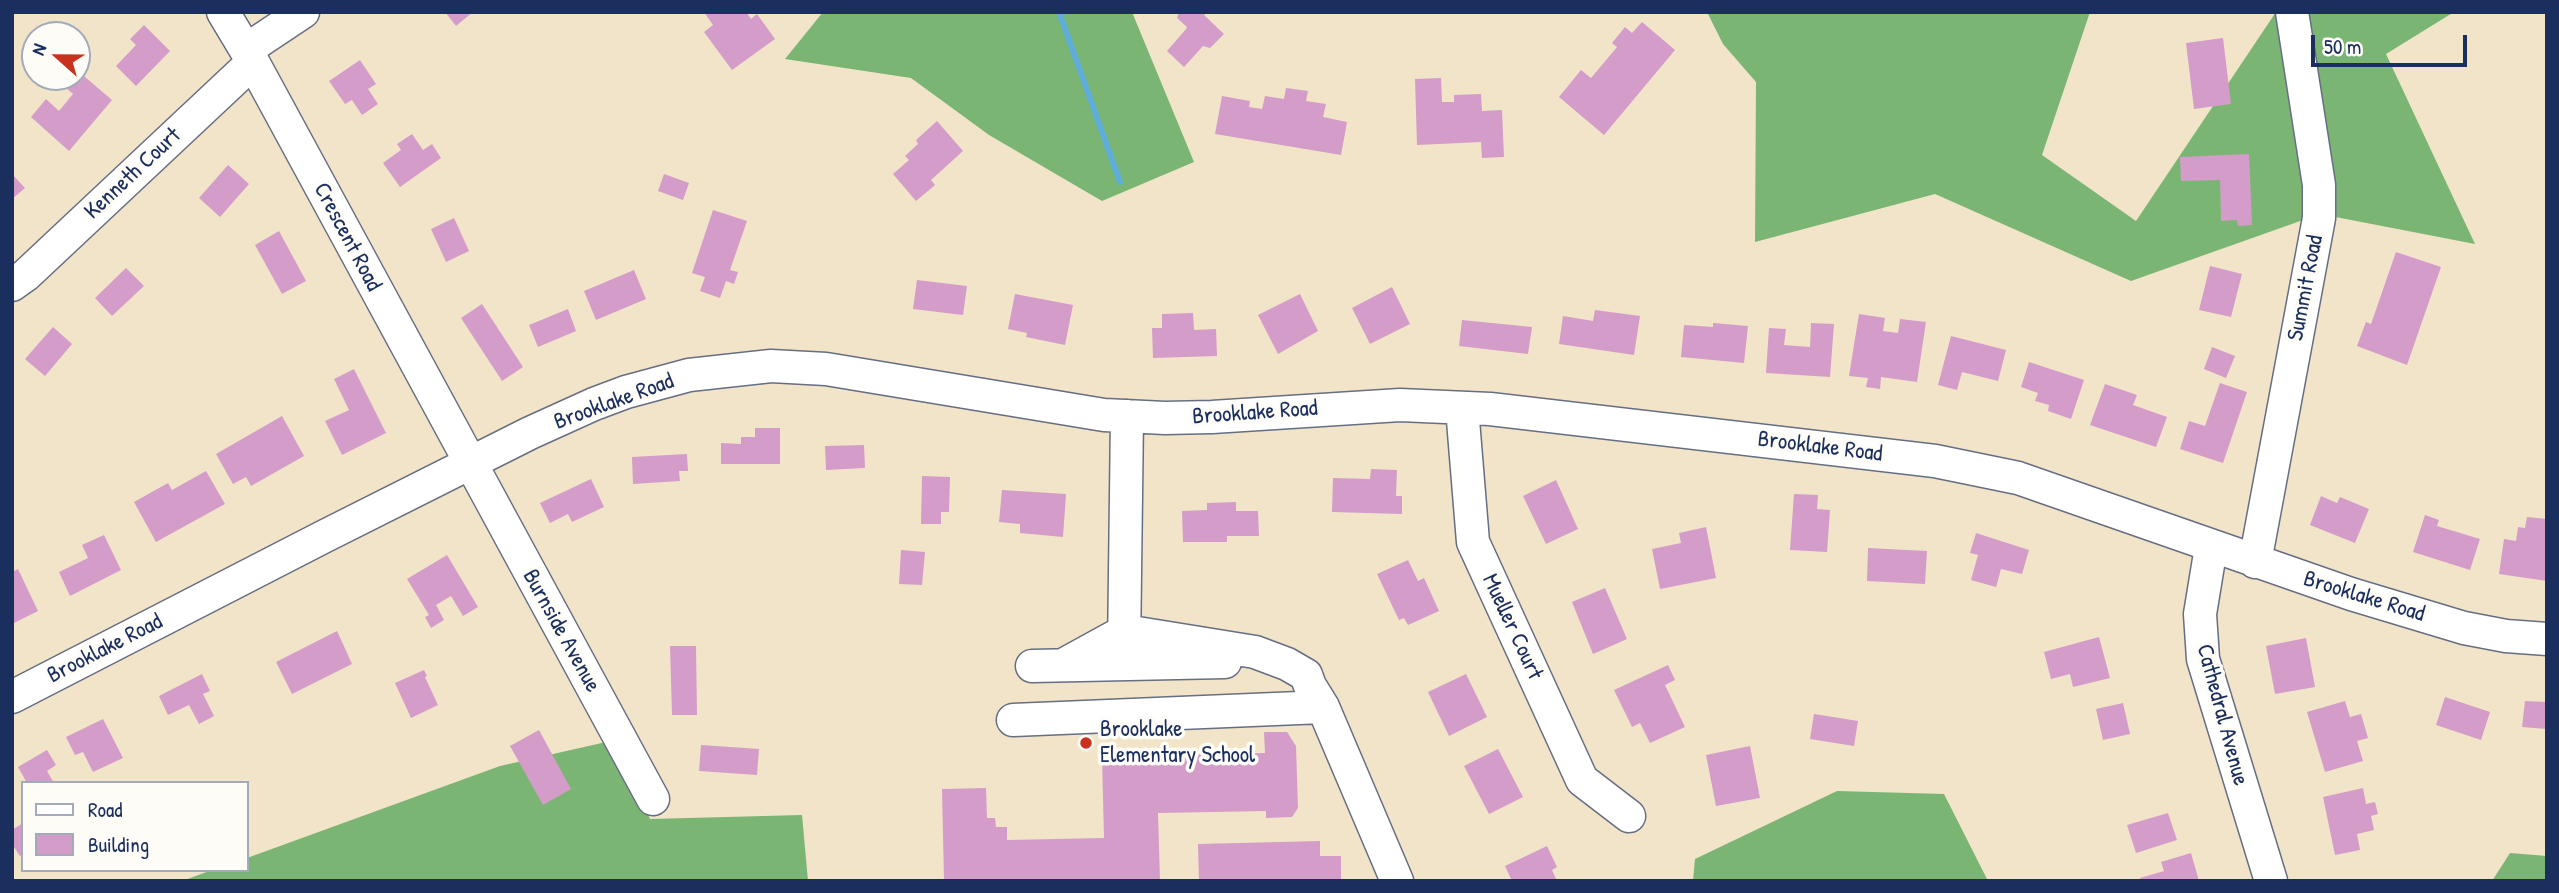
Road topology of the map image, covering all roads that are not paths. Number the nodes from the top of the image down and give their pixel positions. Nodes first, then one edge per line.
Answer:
1 (223, 12) edge
2 (303, 12) edge
3 (2292, 12) edge
4 (249, 56) junction
5 (12, 285) edge
6 (1462, 408) junction
7 (1127, 416) junction
8 (469, 464) junction
9 (2211, 547) junction
10 (2255, 562) junction
11 (1125, 631) junction
12 (2547, 639) edge
13 (1063, 664) junction
14 (1124, 664) junction
15 (1032, 666) dead end
16 (1316, 696) junction
17 (12, 697) edge
18 (1013, 720) dead end
19 (653, 799) dead end
20 (1629, 817) dead end
21 (1397, 881) edge
22 (2271, 881) edge

1 - 4 street, Crescent Road
2 - 4 street, Kenneth Court
3 - 10 street, Summit Road
4 - 5 street, Kenneth Court
4 - 8 street, Crescent Road
6 - 7 street, Brooklake Road
6 - 9 street, Brooklake Road
6 - 20 street, Mueller Court
7 - 8 street, Brooklake Road
7 - 11 street
8 - 17 street, Brooklake Road
8 - 19 street, Burnside Avenue
9 - 10 street, Brooklake Road
9 - 22 street, Cathedral Avenue
10 - 12 street, Brooklake Road
11 - 13 street
11 - 14 street
11 - 16 street
13 - 14 street
13 - 15 street
14 - 16 street
16 - 18 street
16 - 21 street

